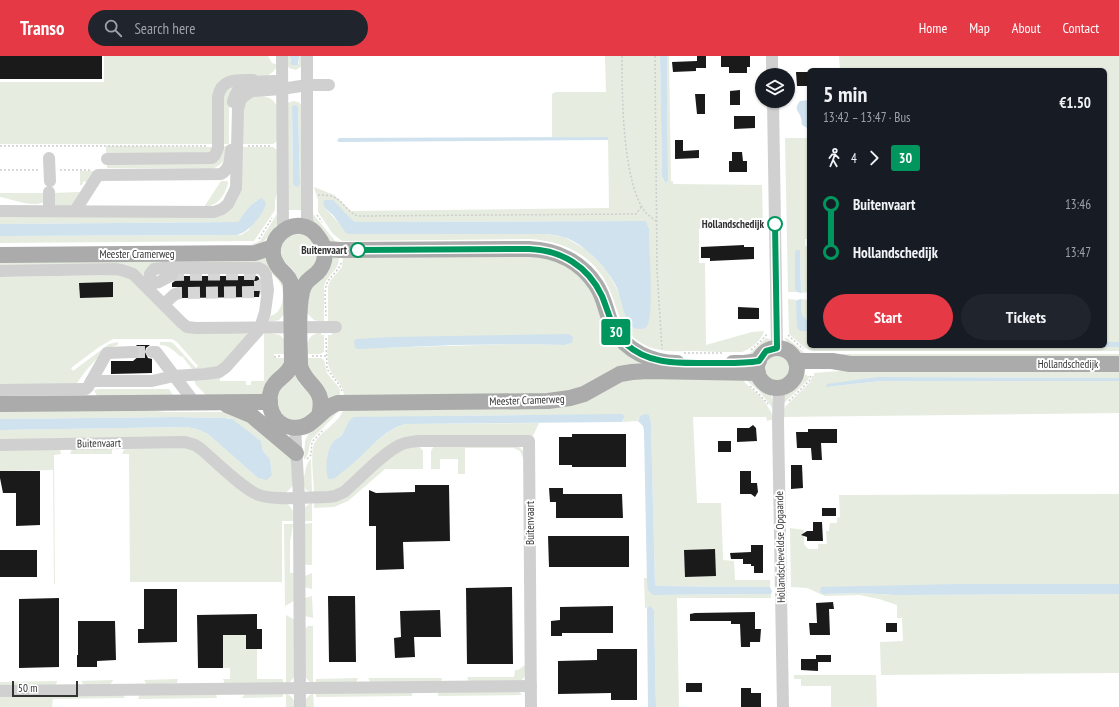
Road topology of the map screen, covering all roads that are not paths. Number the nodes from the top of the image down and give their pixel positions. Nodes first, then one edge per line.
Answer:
1 (282, 56) edge
2 (307, 56) edge
3 (772, 56) edge
4 (772, 68) edge
5 (280, 84) junction
6 (308, 85) junction
7 (329, 85) dead end
8 (773, 108) edge
9 (49, 158) dead end
10 (107, 159) dead end
11 (0, 211) edge
12 (49, 211) junction
13 (76, 211) junction
14 (309, 228) junction
15 (283, 231) junction
16 (273, 247) junction
17 (324, 249) junction
18 (0, 255) edge
19 (0, 271) edge
20 (172, 275) tunnel mouth
21 (175, 294) tunnel mouth
22 (164, 304) junction
23 (331, 327) road end
24 (260, 328) junction
25 (296, 328) junction
26 (777, 348) junction
27 (133, 352) tunnel mouth
28 (152, 352) tunnel mouth
29 (1119, 364) edge
30 (801, 368) junction
31 (754, 369) junction
32 (174, 376) junction
33 (89, 385) junction
34 (779, 388) junction
35 (0, 390) edge
36 (194, 402) junction
37 (220, 402) junction
38 (270, 402) junction
39 (77, 403) junction
40 (0, 404) edge
41 (321, 422) junction
42 (295, 428) junction
43 (0, 445) edge
44 (301, 458) junction
45 (299, 497) junction
46 (531, 686) junction
47 (300, 689) junction
48 (0, 691) edge
49 (300, 707) edge
50 (531, 707) edge
51 (783, 707) edge

1 - 5 street
2 - 6 street
3 - 4 street
5 - 6 street
5 - 10 street
5 - 13 street
5 - 13 street
5 - 15 street
6 - 7 street
6 - 14 street
8 - 26 street
9 - 12 street
11 - 12 street
12 - 13 street
14 - 15 main road
14 - 17 main road
15 - 16 main road
16 - 18 main road, Meester Cramerweg
16 - 25 main road
17 - 25 main road
17 - 31 main road
19 - 22 street
20 - 24 street
21 - 22 street
22 - 24 street
23 - 25 street
24 - 25 street
24 - 32 street
25 - 38 main road
25 - 41 main road
26 - 30 main road
26 - 31 main road
27 - 33 street
28 - 32 street
29 - 30 main road, Hollandschedijk
30 - 34 main road
31 - 34 main road
31 - 41 main road, Meester Cramerweg
32 - 33 street
32 - 36 street
33 - 35 street
33 - 39 street
34 - 51 street, Hollandscheveldse Opgaande
36 - 37 main road
36 - 39 main road
37 - 38 main road
37 - 44 main road
38 - 42 main road
39 - 40 main road
41 - 42 main road, Meester Cramerweg
42 - 44 street
43 - 45 street, Buitenvaart
44 - 45 street
45 - 46 street, Buitenvaart
45 - 47 street
46 - 47 street
46 - 50 street, Buitenvaart
47 - 48 street
47 - 49 street

